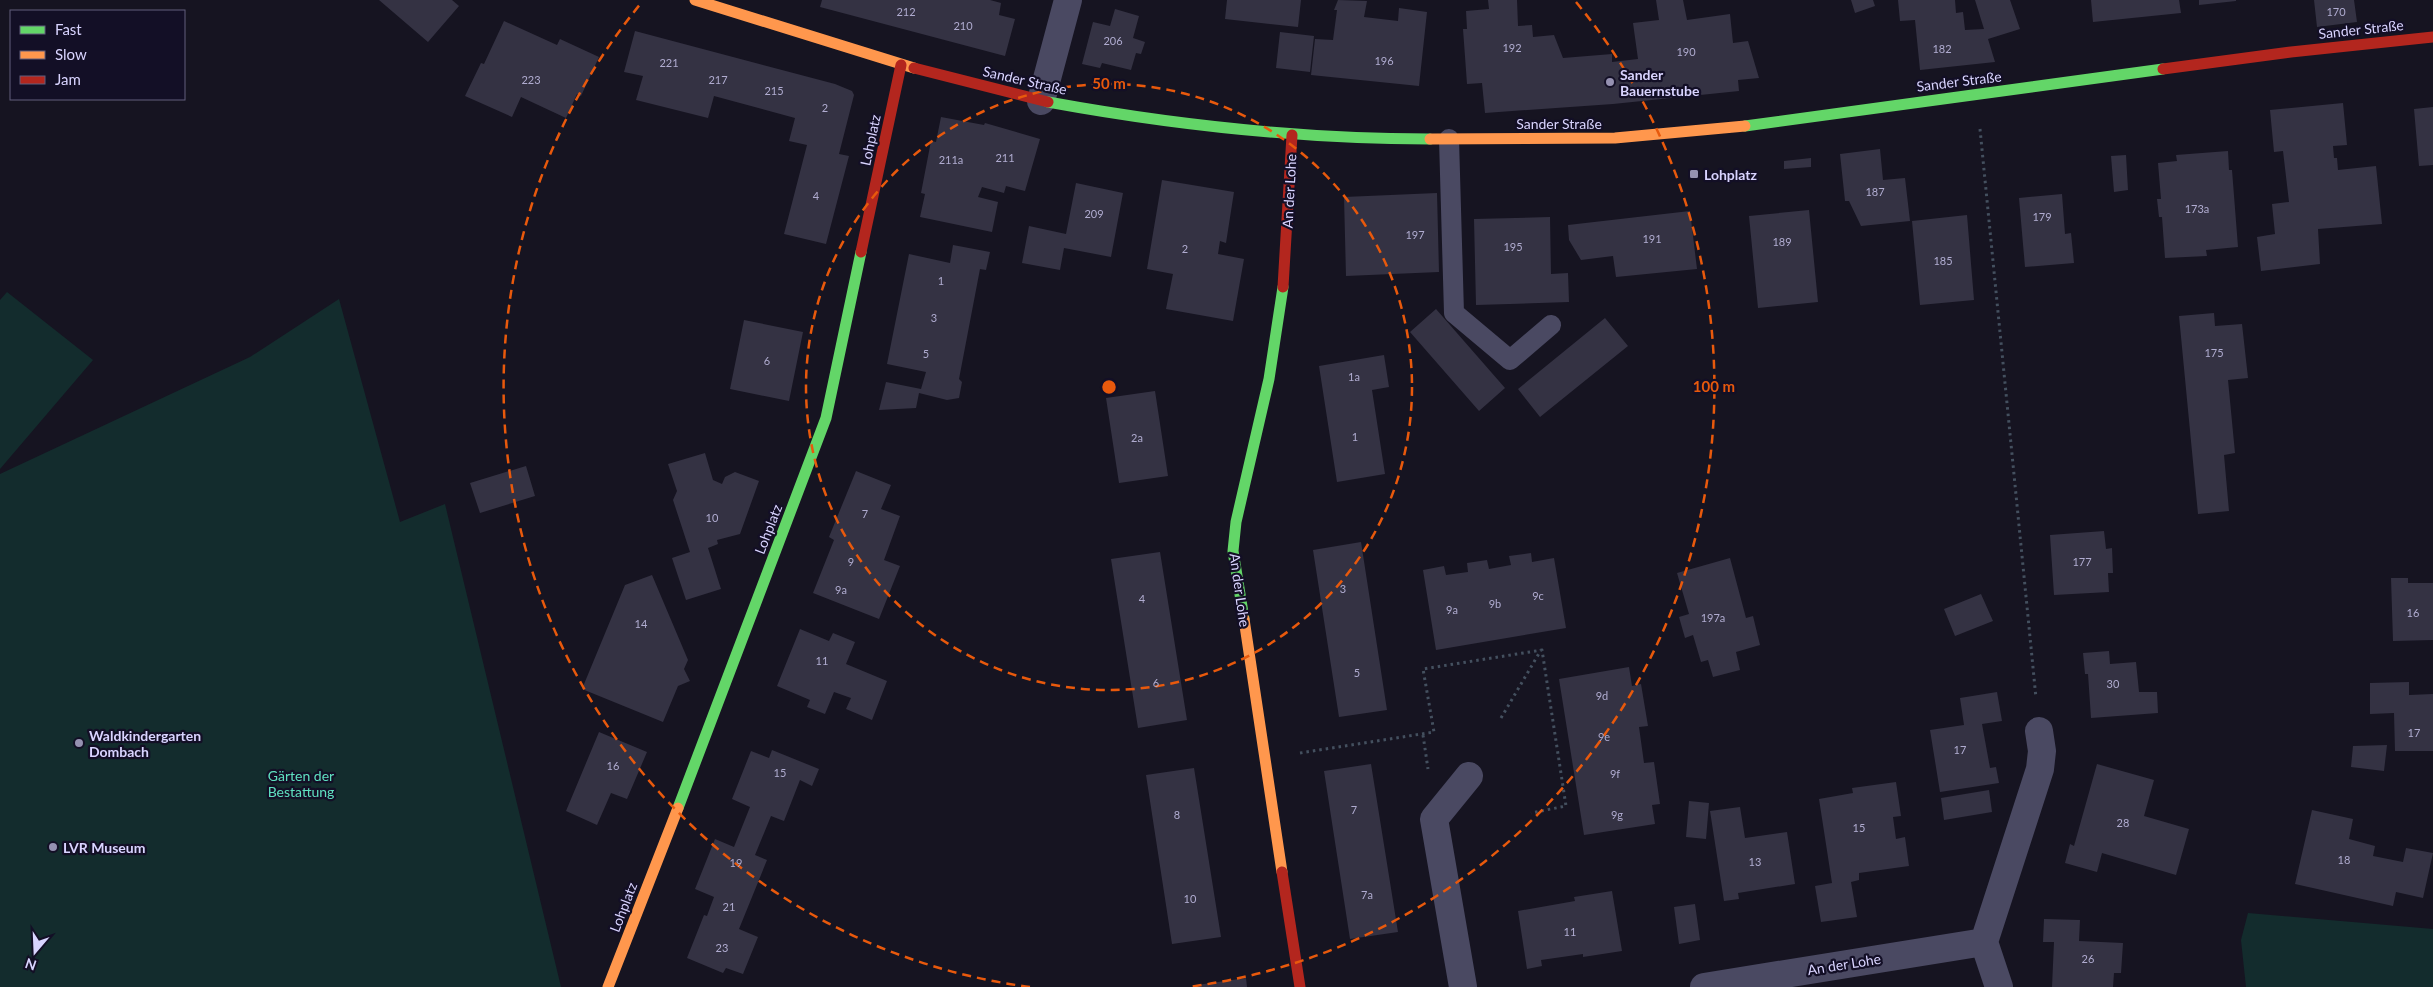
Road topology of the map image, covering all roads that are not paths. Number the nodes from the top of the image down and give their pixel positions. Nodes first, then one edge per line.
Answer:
1 (695, 0) edge
2 (1068, 0) edge
3 (2433, 37) edge
4 (901, 65) junction
5 (1041, 101) junction
6 (1292, 134) junction
7 (1449, 139) junction
8 (1551, 325) dead end
9 (2039, 731) road end
10 (1469, 776) dead end
11 (1984, 942) junction
12 (608, 987) edge
13 (1300, 987) edge
14 (1463, 987) edge
15 (1704, 987) edge
16 (1998, 987) edge

1 - 4 street, Sander Straße
2 - 5 street
3 - 7 street, Sander Straße
4 - 5 street, Sander Straße
4 - 12 street, Lohplatz
5 - 6 street, Sander Straße
6 - 7 street, Sander Straße
6 - 13 street, An der Lohe
7 - 8 lane
9 - 11 street
10 - 14 street
11 - 15 street, An der Lohe
11 - 16 street

